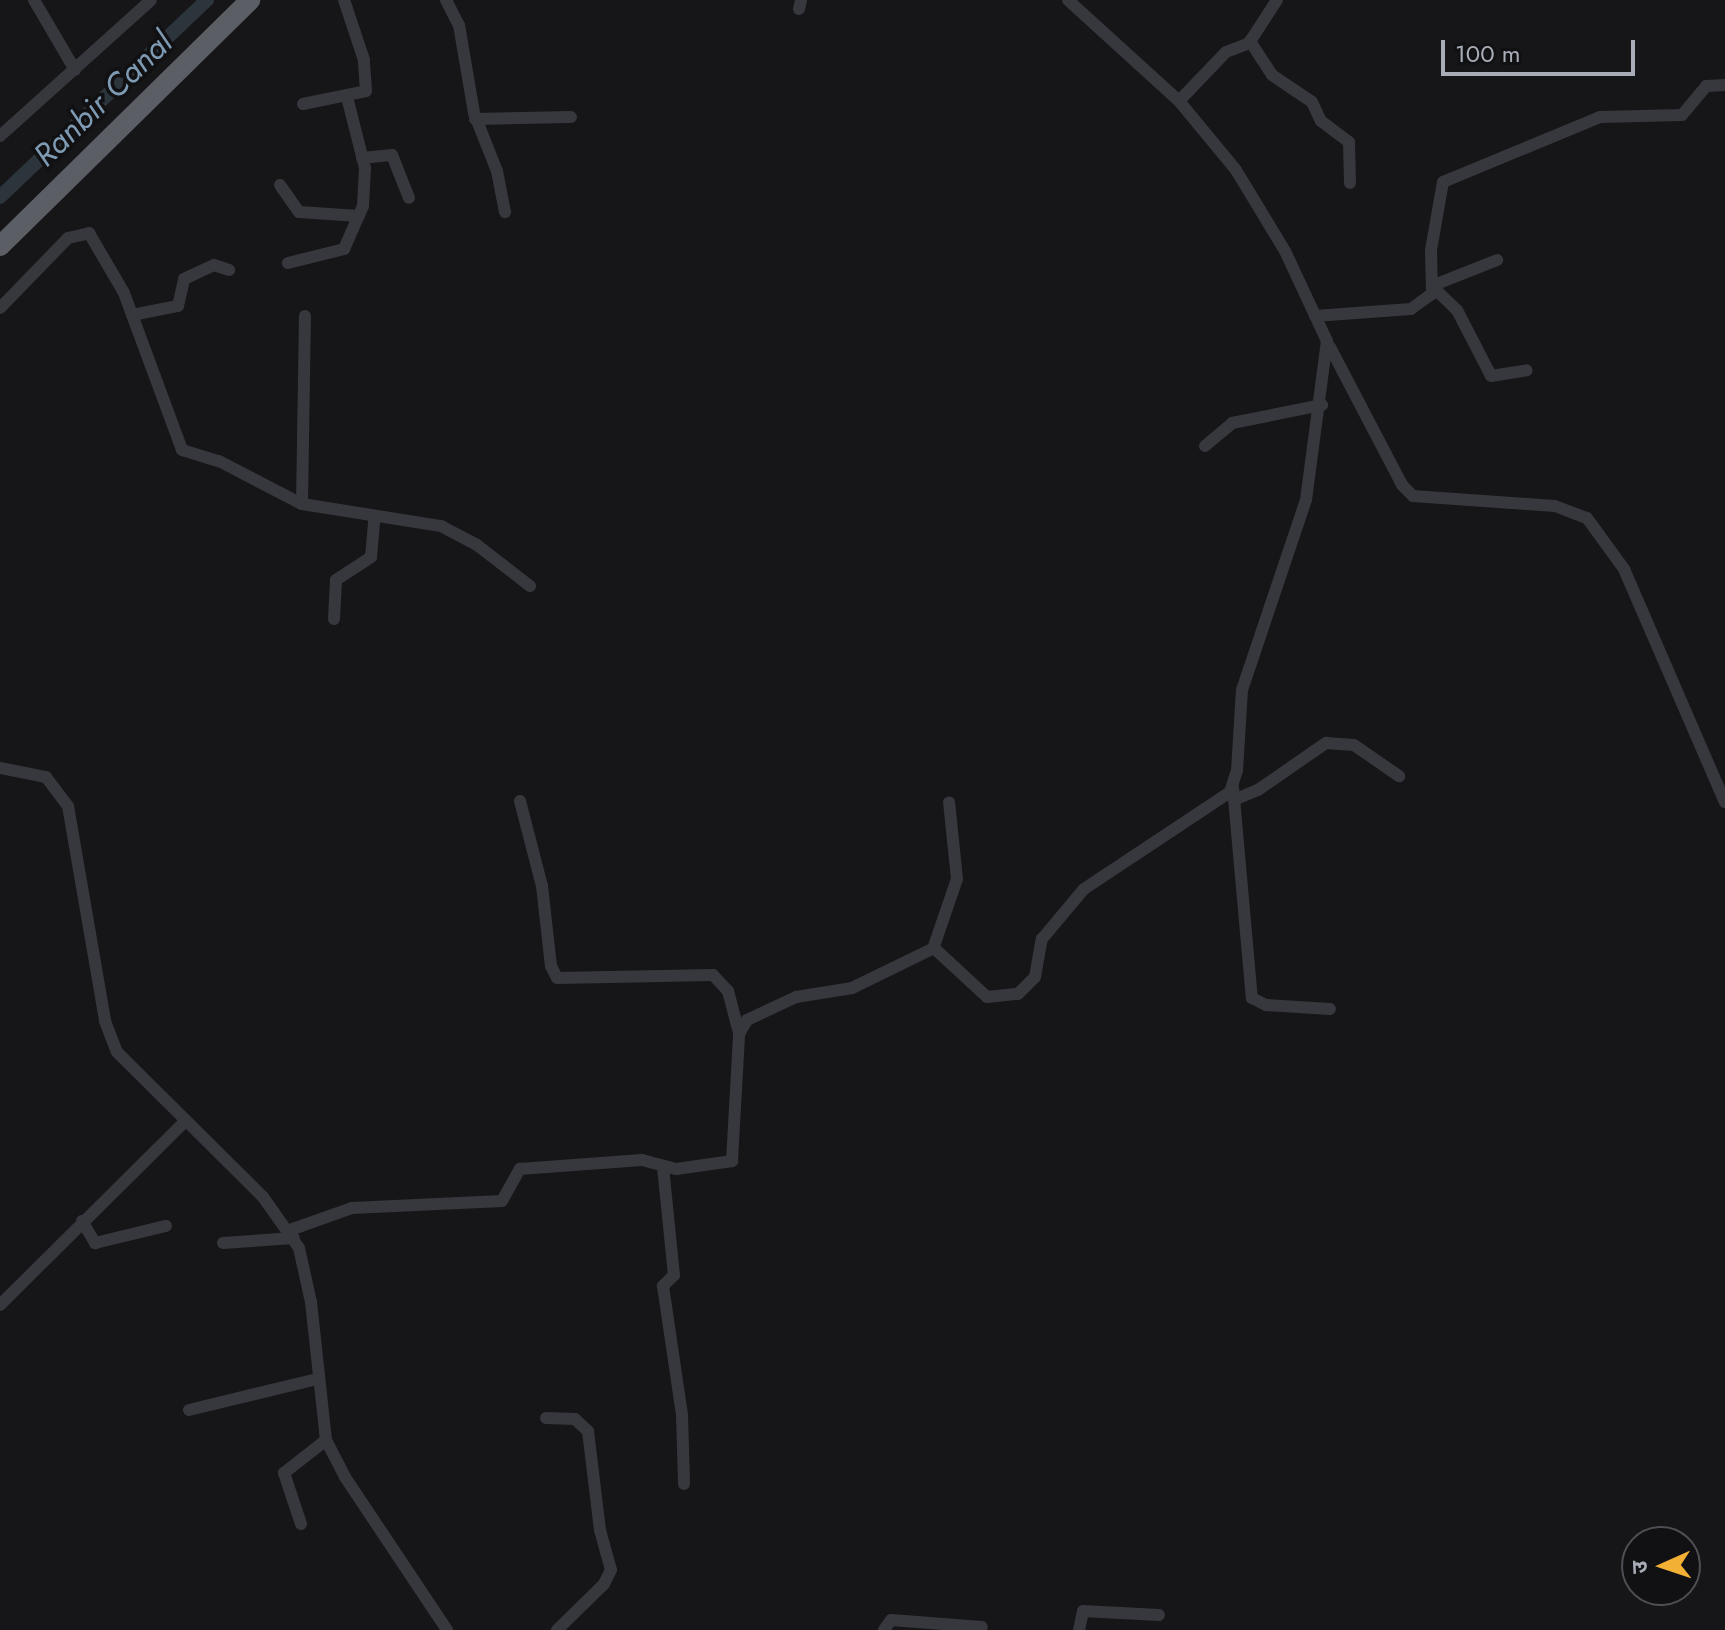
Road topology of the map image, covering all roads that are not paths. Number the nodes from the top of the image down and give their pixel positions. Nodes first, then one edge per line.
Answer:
1 (34, 0) edge
2 (151, 0) edge
3 (250, 0) edge
4 (344, 0) edge
5 (446, 0) edge
6 (1068, 0) edge
7 (1277, 0) edge
8 (1250, 41) junction
9 (75, 70) junction
10 (1725, 85) edge
11 (347, 97) junction
12 (1179, 101) junction
13 (303, 104) dead end
14 (571, 117) dead end
15 (475, 119) junction
16 (0, 136) edge
17 (362, 158) junction
18 (1350, 183) dead end
19 (280, 185) dead end
20 (409, 198) dead end
21 (505, 212) dead end
22 (359, 216) junction
23 (0, 246) edge
24 (1497, 260) dead end
25 (288, 263) dead end
26 (229, 270) dead end
27 (1434, 286) junction
28 (0, 308) edge
29 (132, 315) junction
30 (305, 316) dead end
31 (1315, 316) junction
32 (1327, 341) junction
33 (1527, 370) dead end
34 (1322, 405) junction
35 (1205, 446) dead end
36 (302, 504) junction
37 (375, 530) junction
38 (530, 586) dead end
39 (334, 619) dead end
40 (0, 768) edge
41 (1399, 776) dead end
42 (1234, 794) junction
43 (520, 801) dead end
44 (949, 802) dead end
45 (1725, 802) edge
46 (931, 950) junction
47 (1330, 1009) dead end
48 (739, 1034) junction
49 (186, 1120) junction
50 (663, 1167) junction
51 (82, 1221) junction
52 (166, 1226) dead end
53 (292, 1234) junction
54 (223, 1243) dead end
55 (0, 1305) edge
56 (317, 1379) junction
57 (189, 1410) dead end
58 (546, 1418) dead end
59 (326, 1440) junction
60 (684, 1484) dead end
61 (301, 1524) dead end
62 (1159, 1615) dead end
63 (982, 1627) dead end
64 (447, 1630) edge
65 (557, 1630) edge
66 (884, 1630) edge
67 (1079, 1630) edge

1 - 9 street
2 - 9 street
3 - 23 highway
4 - 11 street
5 - 15 street
6 - 12 street
7 - 8 street
8 - 12 street
8 - 18 street
9 - 16 street
10 - 27 street
11 - 13 street
11 - 17 street
12 - 31 street
14 - 15 street
15 - 21 street
17 - 20 street
17 - 22 street
19 - 22 street
22 - 25 street
24 - 27 street
26 - 29 street
27 - 31 street
27 - 33 street
28 - 29 street
29 - 36 street
30 - 36 street
31 - 32 street
32 - 34 street
32 - 45 street
34 - 35 street
34 - 42 street
36 - 37 street
37 - 38 street
37 - 39 street
40 - 49 street
41 - 42 street
42 - 46 street
42 - 47 street
43 - 48 street
44 - 46 street
46 - 48 street
48 - 50 street
49 - 51 street
49 - 53 street
50 - 53 street
50 - 60 street
51 - 52 street
51 - 55 street
53 - 54 street
53 - 56 street
56 - 57 street
56 - 59 street
58 - 65 street
59 - 61 street
59 - 64 street
62 - 67 street
63 - 66 street

